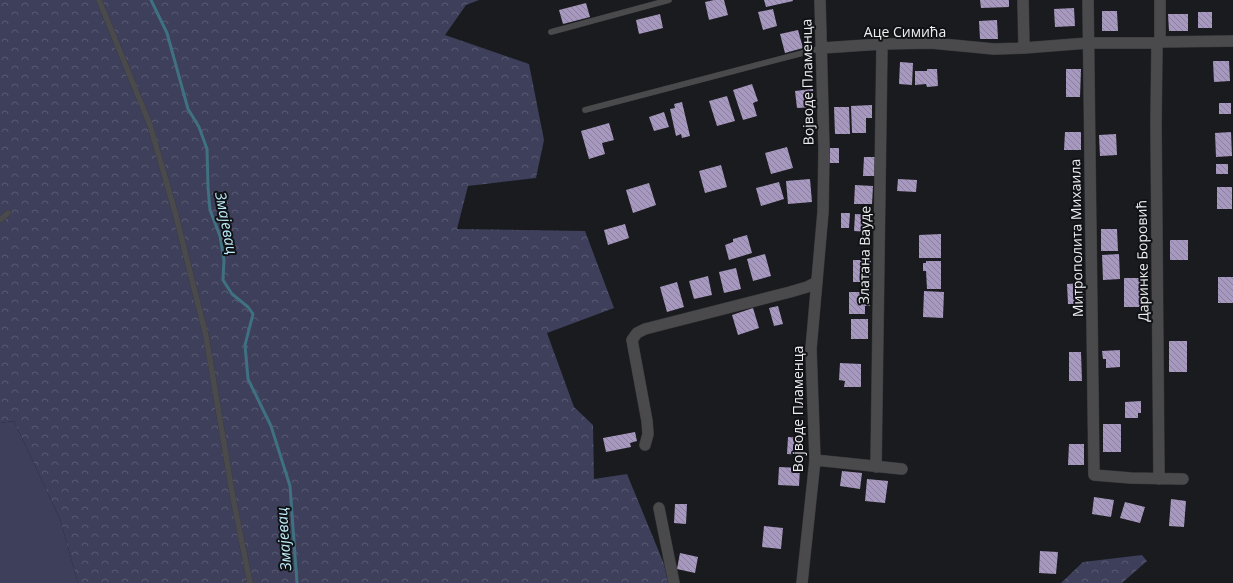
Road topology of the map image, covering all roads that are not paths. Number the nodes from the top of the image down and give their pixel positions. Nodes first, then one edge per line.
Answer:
1 (99, 0) edge
2 (669, 0) edge
3 (820, 0) edge
4 (1023, 0) edge
5 (1088, 0) edge
6 (1160, 0) edge
7 (551, 32) dead end
8 (1233, 41) edge
9 (1158, 42) junction
10 (1088, 43) junction
11 (882, 44) junction
12 (822, 48) junction
13 (1024, 48) junction
14 (585, 110) dead end
15 (8, 213) dead end
16 (0, 220) edge
17 (817, 282) junction
18 (645, 445) dead end
19 (815, 460) junction
20 (876, 467) junction
21 (902, 468) dead end
22 (1159, 479) junction
23 (1183, 479) dead end
24 (659, 508) dead end
25 (250, 583) edge
26 (674, 583) edge
27 (802, 583) edge

1 - 25 lane
2 - 7 lane
3 - 12 street, Војводе Пламенца
4 - 13 street
5 - 10 street, Митрополита Михаила
6 - 9 street, Даринке Боровић
8 - 9 street, Аце Симића
9 - 10 street, Аце Симића
9 - 22 street, Даринке Боровић
10 - 13 street, Аце Симића
10 - 22 street, Митрополита Михаила
11 - 12 street, Аце Симића
11 - 13 street, Аце Симића
11 - 20 street, Златана Вауде
12 - 14 lane, Аце Симића
12 - 17 street, Војводе Пламенца
15 - 16 lane
17 - 18 street
17 - 19 street, Војводе Пламенца
19 - 20 street
19 - 27 street, Војводе Пламенца
20 - 21 street
22 - 23 street
24 - 26 street

